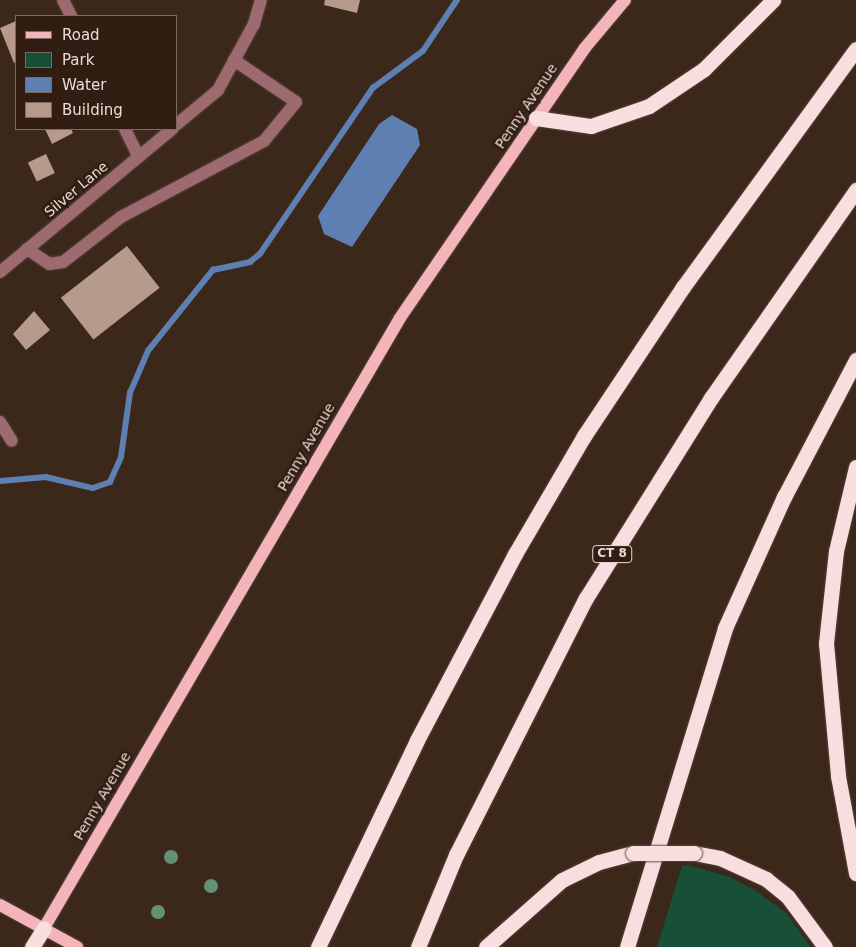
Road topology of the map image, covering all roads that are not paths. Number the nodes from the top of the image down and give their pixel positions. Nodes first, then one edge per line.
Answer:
1 (63, 0) edge
2 (261, 0) edge
3 (625, 0) edge
4 (774, 0) edge
5 (70, 15) edge
6 (856, 49) edge
7 (234, 60) junction
8 (536, 118) junction
9 (178, 123) edge
10 (125, 130) edge
11 (171, 130) edge
12 (138, 156) junction
13 (856, 190) edge
14 (28, 249) junction
15 (0, 272) edge
16 (856, 360) edge
17 (0, 422) edge
18 (12, 441) dead end
19 (856, 467) edge
20 (856, 873) edge
21 (0, 905) edge
22 (44, 928) junction
23 (32, 947) edge
24 (78, 947) edge
25 (318, 947) edge
26 (418, 947) edge
27 (486, 947) edge
28 (627, 947) edge
29 (825, 947) edge

1 - 5 street
2 - 7 street
3 - 8 main road, Penny Avenue
4 - 8 highway
6 - 25 highway
7 - 9 street
7 - 14 street
8 - 22 main road, Penny Avenue
10 - 12 street
11 - 12 street, Silver Lane
12 - 14 street, Silver Lane
13 - 26 highway, CT 8
14 - 15 street, Silver Lane
16 - 28 highway
17 - 18 street
19 - 20 highway
21 - 22 main road
22 - 23 highway
22 - 24 main road
27 - 29 highway, bridge

